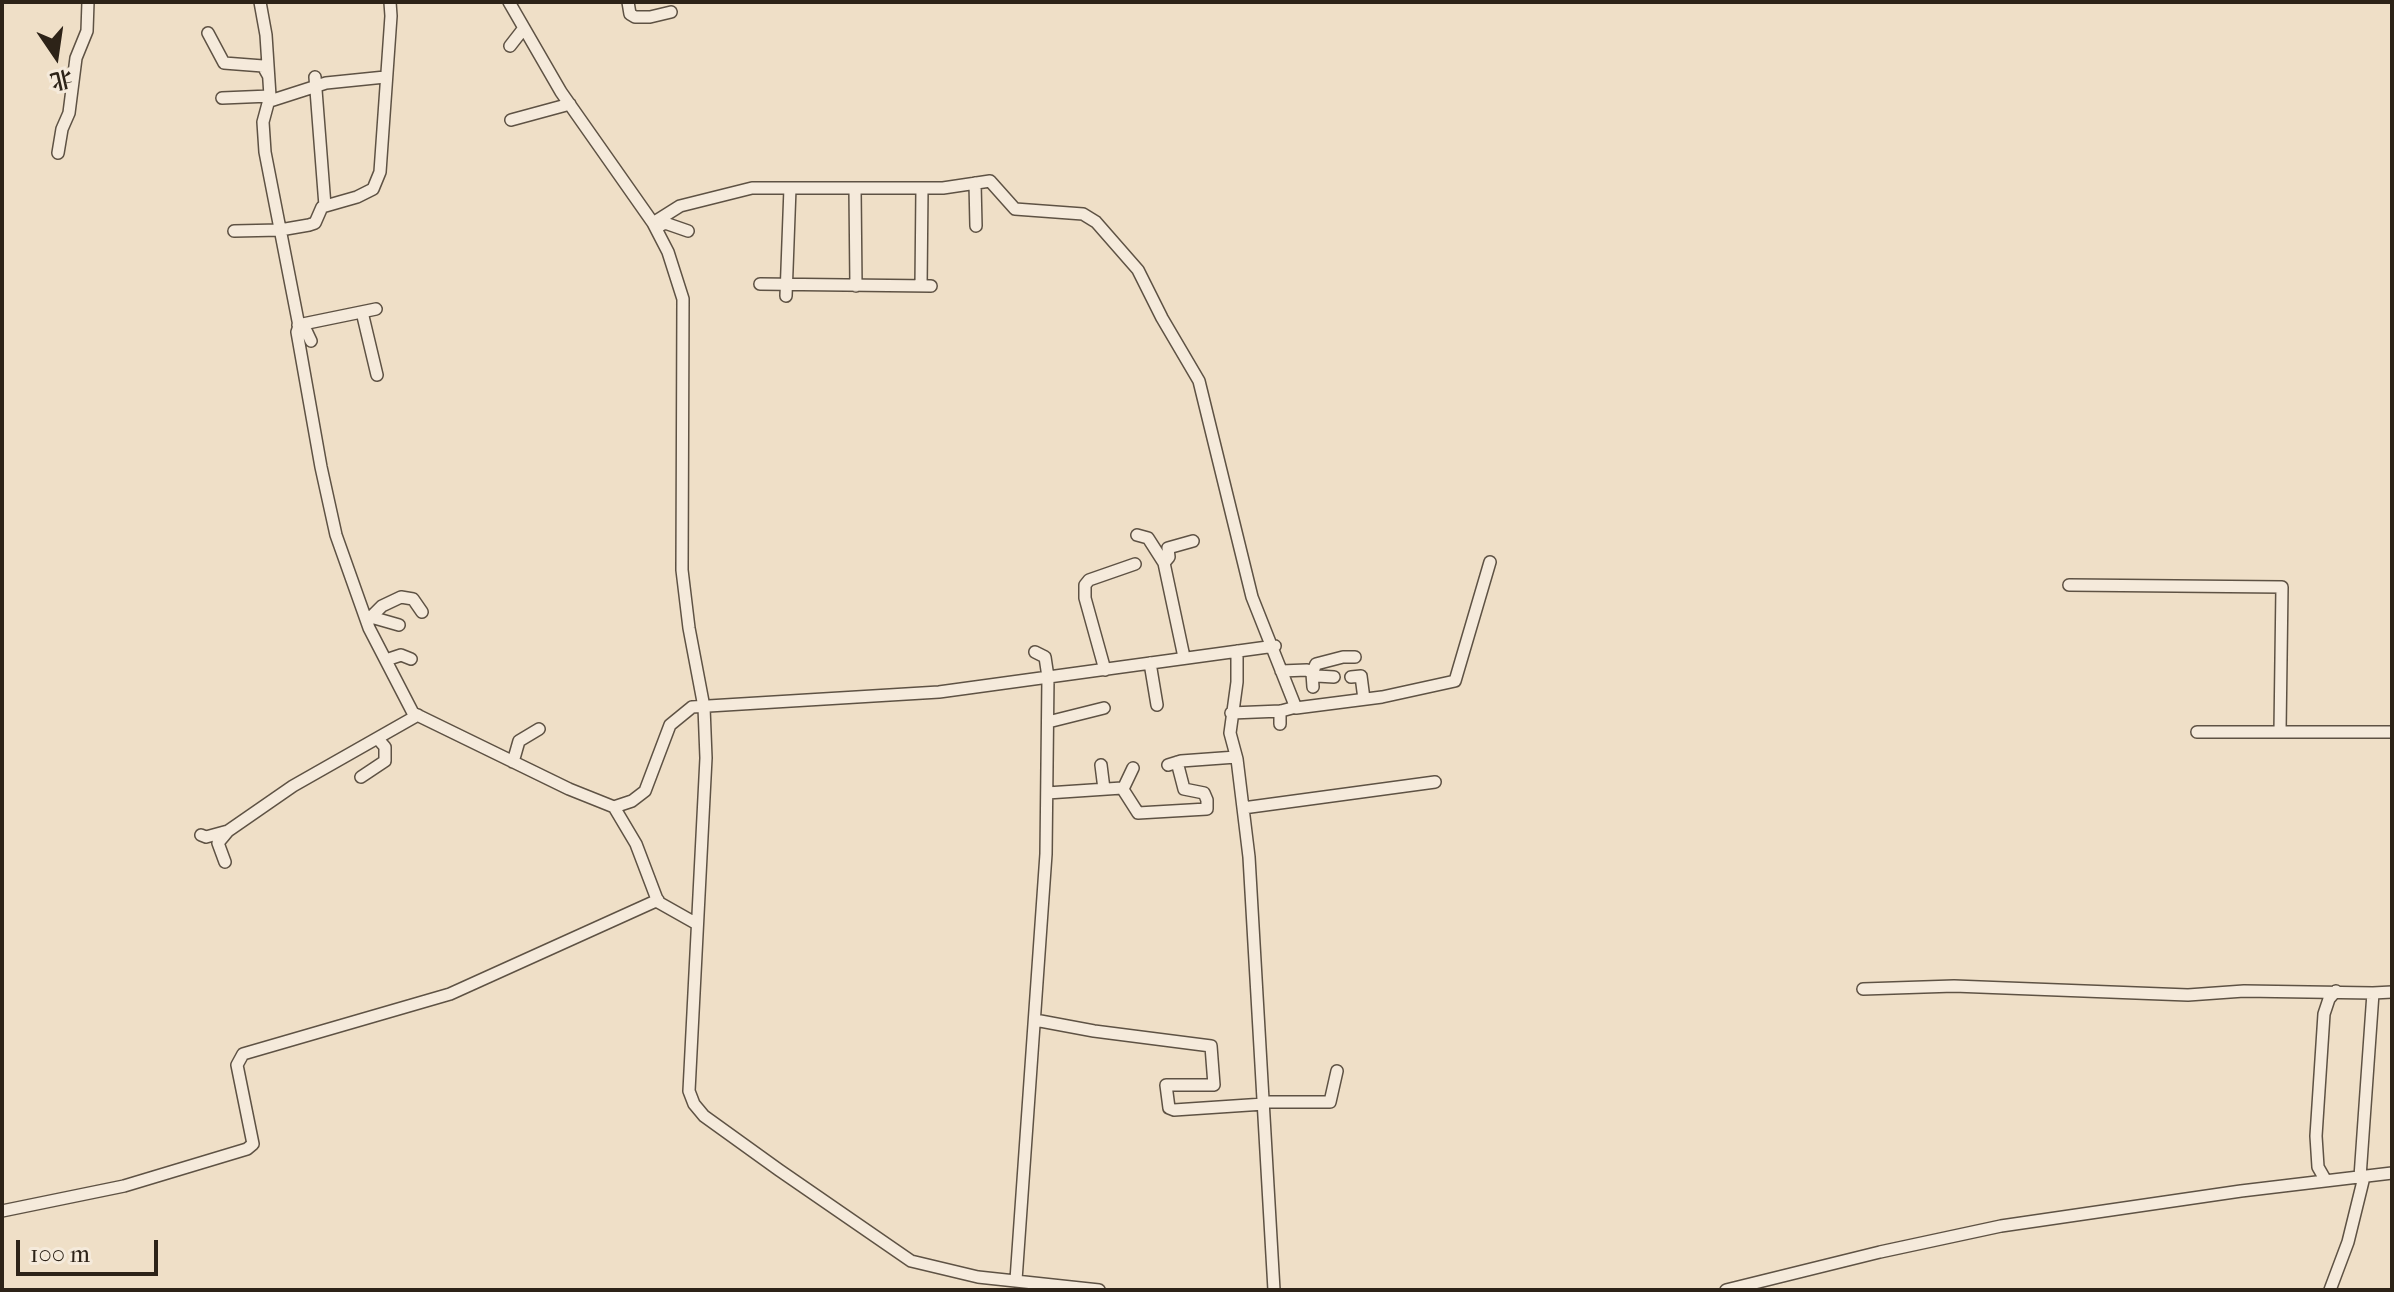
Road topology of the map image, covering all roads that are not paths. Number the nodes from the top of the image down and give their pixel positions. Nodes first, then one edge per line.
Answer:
1 (88, 2) edge
2 (260, 2) edge
3 (390, 2) edge
4 (509, 2) edge
5 (628, 2) edge
6 (671, 12) dead end
7 (524, 28) junction
8 (208, 33) dead end
9 (510, 46) dead end
10 (268, 75) junction
11 (385, 77) junction
12 (315, 81) junction
13 (222, 98) dead end
14 (270, 98) junction
15 (570, 104) junction
16 (511, 120) dead end
17 (58, 153) dead end
18 (975, 183) junction
19 (790, 188) junction
20 (922, 188) junction
21 (855, 189) junction
22 (325, 206) junction
23 (655, 225) junction
24 (976, 226) dead end
25 (280, 230) junction
26 (234, 231) dead end
27 (688, 231) dead end
28 (760, 284) dead end
29 (856, 286) junction
30 (786, 290) junction
31 (376, 309) dead end
32 (362, 312) junction
33 (337, 318) junction
34 (301, 324) junction
35 (345, 331) dead end
36 (311, 341) dead end
37 (377, 375) dead end
38 (1137, 535) dead end
39 (1193, 541) dead end
40 (1490, 562) dead end
41 (1164, 563) junction
42 (1135, 564) dead end
43 (2069, 585) dead end
44 (422, 612) dead end
45 (369, 619) junction
46 (399, 625) dead end
47 (1274, 647) junction
48 (1237, 651) junction
49 (1035, 652) dead end
50 (1184, 657) junction
51 (1355, 657) dead end
52 (411, 659) dead end
53 (386, 660) junction
54 (1150, 663) junction
55 (1105, 670) junction
56 (1281, 671) junction
57 (1312, 673) junction
58 (1048, 677) junction
59 (1334, 677) dead end
60 (1351, 677) dead end
61 (1313, 687) dead end
62 (1364, 699) junction
63 (1157, 705) dead end
64 (704, 707) junction
65 (1296, 707) junction
66 (1104, 708) dead end
67 (1231, 713) junction
68 (418, 715) junction
69 (1048, 722) junction
70 (539, 729) dead end
71 (2280, 731) junction
72 (2197, 732) dead end
73 (2392, 732) edge
74 (378, 739) junction
75 (1236, 757) junction
76 (513, 762) junction
77 (1101, 765) dead end
78 (1133, 768) dead end
79 (361, 777) dead end
80 (1435, 782) dead end
81 (1104, 789) junction
82 (1123, 789) junction
83 (1047, 793) junction
84 (614, 807) junction
85 (1243, 808) junction
86 (228, 831) junction
87 (201, 835) dead end
88 (225, 862) dead end
89 (658, 900) junction
90 (697, 924) junction
91 (1863, 989) dead end
92 (2336, 991) junction
93 (2392, 992) edge
94 (2373, 993) junction
95 (1035, 1020) junction
96 (1337, 1071) dead end
97 (1214, 1085) junction
98 (1264, 1103) junction
99 (1215, 1107) junction
100 (2392, 1173) edge
101 (2362, 1177) junction
102 (2326, 1181) junction
103 (2, 1211) edge
104 (1016, 1280) junction
105 (1099, 1290) edge
106 (1274, 1290) edge
107 (1726, 1290) edge
108 (2330, 1290) edge

1 - 17 street
2 - 10 street
3 - 11 street
4 - 7 street
5 - 6 street
7 - 9 street
7 - 15 street
8 - 10 street
10 - 14 street
11 - 12 street
11 - 22 street
12 - 14 street
12 - 22 street
13 - 14 street
14 - 25 street
15 - 16 street
15 - 23 street
18 - 20 street
18 - 24 street
18 - 47 street
19 - 21 street
19 - 23 street
19 - 30 street
20 - 21 street
20 - 29 street
21 - 29 street
22 - 25 street
23 - 27 street
23 - 64 street
25 - 26 street
25 - 34 street
28 - 30 street
29 - 30 street
31 - 32 street
32 - 33 street
32 - 37 street
33 - 34 street
33 - 35 street
34 - 36 street
34 - 45 street
38 - 41 street
39 - 41 street
40 - 62 street
41 - 50 street
42 - 55 street
43 - 71 street
44 - 45 street
45 - 46 street
45 - 53 street
47 - 48 street
47 - 56 street
48 - 50 street
48 - 67 street
49 - 58 street
50 - 54 street
51 - 57 street
52 - 53 street
53 - 68 street
54 - 55 street
54 - 63 street
55 - 58 street
56 - 57 street
56 - 65 street
57 - 59 street
57 - 61 street
58 - 64 street
58 - 69 street
60 - 62 street
62 - 65 street
64 - 84 street
64 - 90 street
65 - 67 street
66 - 69 street
67 - 75 street
68 - 74 street
68 - 76 street
69 - 83 street
70 - 76 street
71 - 72 street
71 - 73 street
74 - 79 street
74 - 86 street
75 - 82 street
75 - 85 street
76 - 84 street
77 - 81 street
78 - 82 street
80 - 85 street
81 - 82 street
81 - 83 street
83 - 95 street
84 - 89 street
85 - 98 street
86 - 87 street
86 - 88 street
89 - 90 street
89 - 103 street
90 - 104 street
91 - 92 street
92 - 94 street
92 - 102 street
93 - 94 street
94 - 101 street
95 - 97 street
95 - 104 street
96 - 98 street
97 - 99 street
97 - 99 street
98 - 99 street
98 - 106 street
100 - 101 street
101 - 102 street
101 - 108 street
102 - 107 street
104 - 105 street

